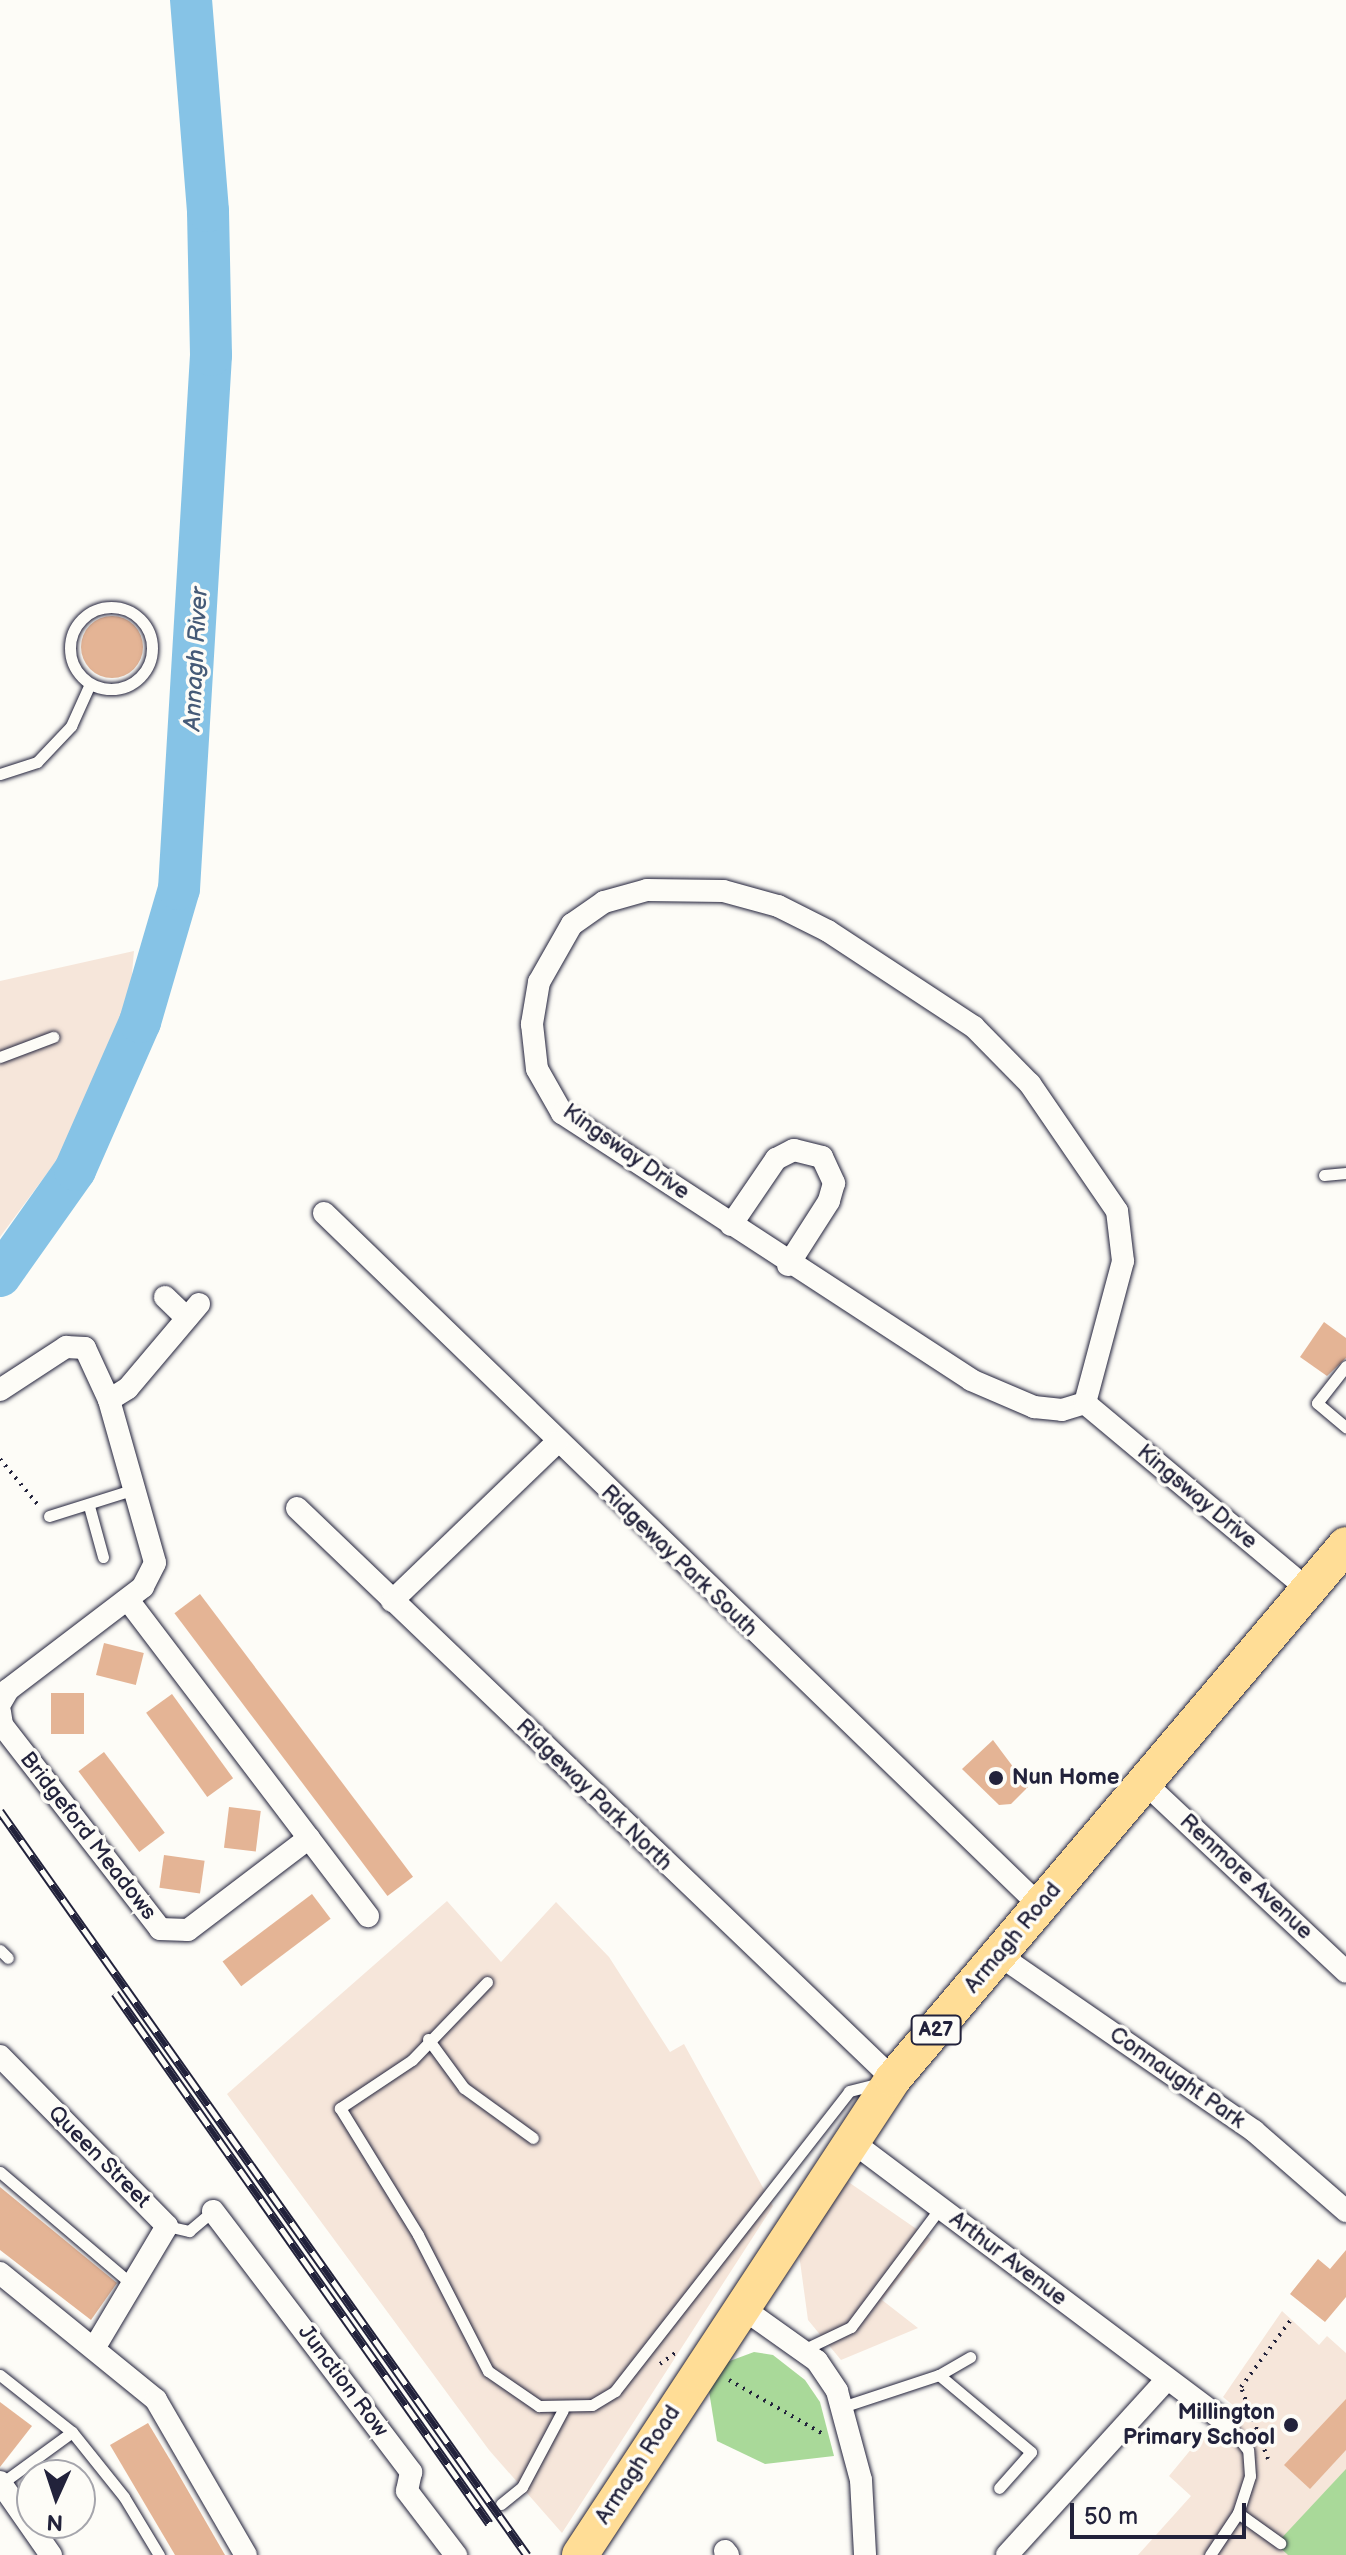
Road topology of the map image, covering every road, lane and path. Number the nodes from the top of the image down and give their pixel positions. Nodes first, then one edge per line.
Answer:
1 (90, 684) junction
2 (0, 774) edge
3 (53, 1037) dead end
4 (0, 1057) edge
5 (1346, 1173) edge
6 (1324, 1175) dead end
7 (324, 1213) dead end
8 (731, 1225) junction
9 (788, 1265) junction
10 (165, 1297) dead end
11 (1346, 1366) edge
12 (0, 1390) edge
13 (109, 1400) junction
14 (1085, 1403) junction
15 (1346, 1427) edge
16 (556, 1443) junction
17 (0, 1459) edge
18 (136, 1489) junction
19 (89, 1506) junction
20 (297, 1508) dead end
21 (49, 1516) joint
22 (1346, 1545) edge
23 (103, 1557) dead end
24 (1309, 1590) junction
25 (128, 1600) junction
26 (392, 1601) junction
27 (0, 1704) edge
28 (0, 1712) edge
29 (1146, 1784) junction
30 (309, 1838) junction
31 (1039, 1905) junction
32 (368, 1916) dead end
33 (999, 1955) junction
34 (1346, 1972) edge
35 (487, 1982) dead end
36 (428, 2039) junction
37 (0, 2056) edge
38 (893, 2079) junction
39 (533, 2138) dead end
40 (850, 2140) junction
41 (0, 2172) edge
42 (940, 2208) junction
43 (213, 2211) joint
44 (1346, 2211) edge
45 (167, 2226) junction
46 (0, 2273) edge
47 (134, 2287) junction
48 (741, 2307) junction
49 (1293, 2317) dead end
50 (95, 2347) junction
51 (803, 2350) junction
52 (970, 2357) dead end
53 (703, 2365) junction
54 (0, 2375) edge
55 (939, 2375) junction
56 (1167, 2379) junction
57 (563, 2410) junction
58 (846, 2417) junction
59 (1226, 2422) joint
60 (72, 2432) junction
61 (1268, 2472) dead end
62 (999, 2488) dead end
63 (3, 2494) edge
64 (501, 2504) dead end
65 (1238, 2513) junction
66 (1280, 2543) dead end
67 (51, 2555) edge
68 (159, 2555) edge
69 (246, 2555) edge
70 (456, 2555) edge
71 (580, 2555) edge
72 (865, 2555) edge
73 (1007, 2555) edge
74 (1210, 2555) edge

1 - 1 lane
1 - 2 lane
3 - 4 lane
5 - 6 lane
7 - 16 street, Ridgeway Park South
8 - 9 street, Kingsway Drive
8 - 9 street
8 - 14 street, Kingsway Drive
9 - 14 street, Kingsway Drive
10 - 13 street
11 - 15 lane
12 - 13 street
13 - 18 street
14 - 24 street, Kingsway Drive
16 - 26 street
16 - 31 street, Ridgeway Park South
17 - 21 path
18 - 19 lane
18 - 25 street
19 - 21 lane
19 - 23 lane
20 - 26 street, Ridgeway Park North
22 - 24 main road, Armagh Road / A27
24 - 29 main road, Armagh Road / A27
25 - 27 street
25 - 30 street
26 - 38 street, Ridgeway Park North
28 - 30 street, Bridgeford Meadows
29 - 31 main road, Armagh Road / A27
29 - 34 street, Renmore Avenue
30 - 32 street
31 - 33 main road, Armagh Road / A27
33 - 38 main road, Armagh Road / A27
33 - 44 street, Connaught Park
35 - 36 lane
36 - 39 lane
36 - 57 lane
37 - 45 street, Queen Street
38 - 40 main road, Armagh Road / A27
38 - 57 lane
40 - 42 street, Arthur Avenue
40 - 48 main road, Armagh Road / A27
41 - 47 lane
42 - 51 lane
42 - 56 street, Arthur Avenue
43 - 45 lane
43 - 70 street, Junction Row
45 - 47 street, Queen Street
46 - 50 street
47 - 50 street, Queen Street
48 - 51 street
48 - 53 main road, Armagh Road / A27
49 - 61 path
50 - 69 street
51 - 58 street
52 - 55 lane
53 - 58 path
53 - 71 main road, Armagh Road / A27
54 - 60 lane
55 - 58 lane
55 - 62 lane
56 - 59 street, Arthur Avenue
56 - 73 street
57 - 64 lane
58 - 72 street
59 - 65 lane
60 - 63 lane
60 - 68 lane
63 - 67 street
65 - 66 lane
65 - 74 lane

